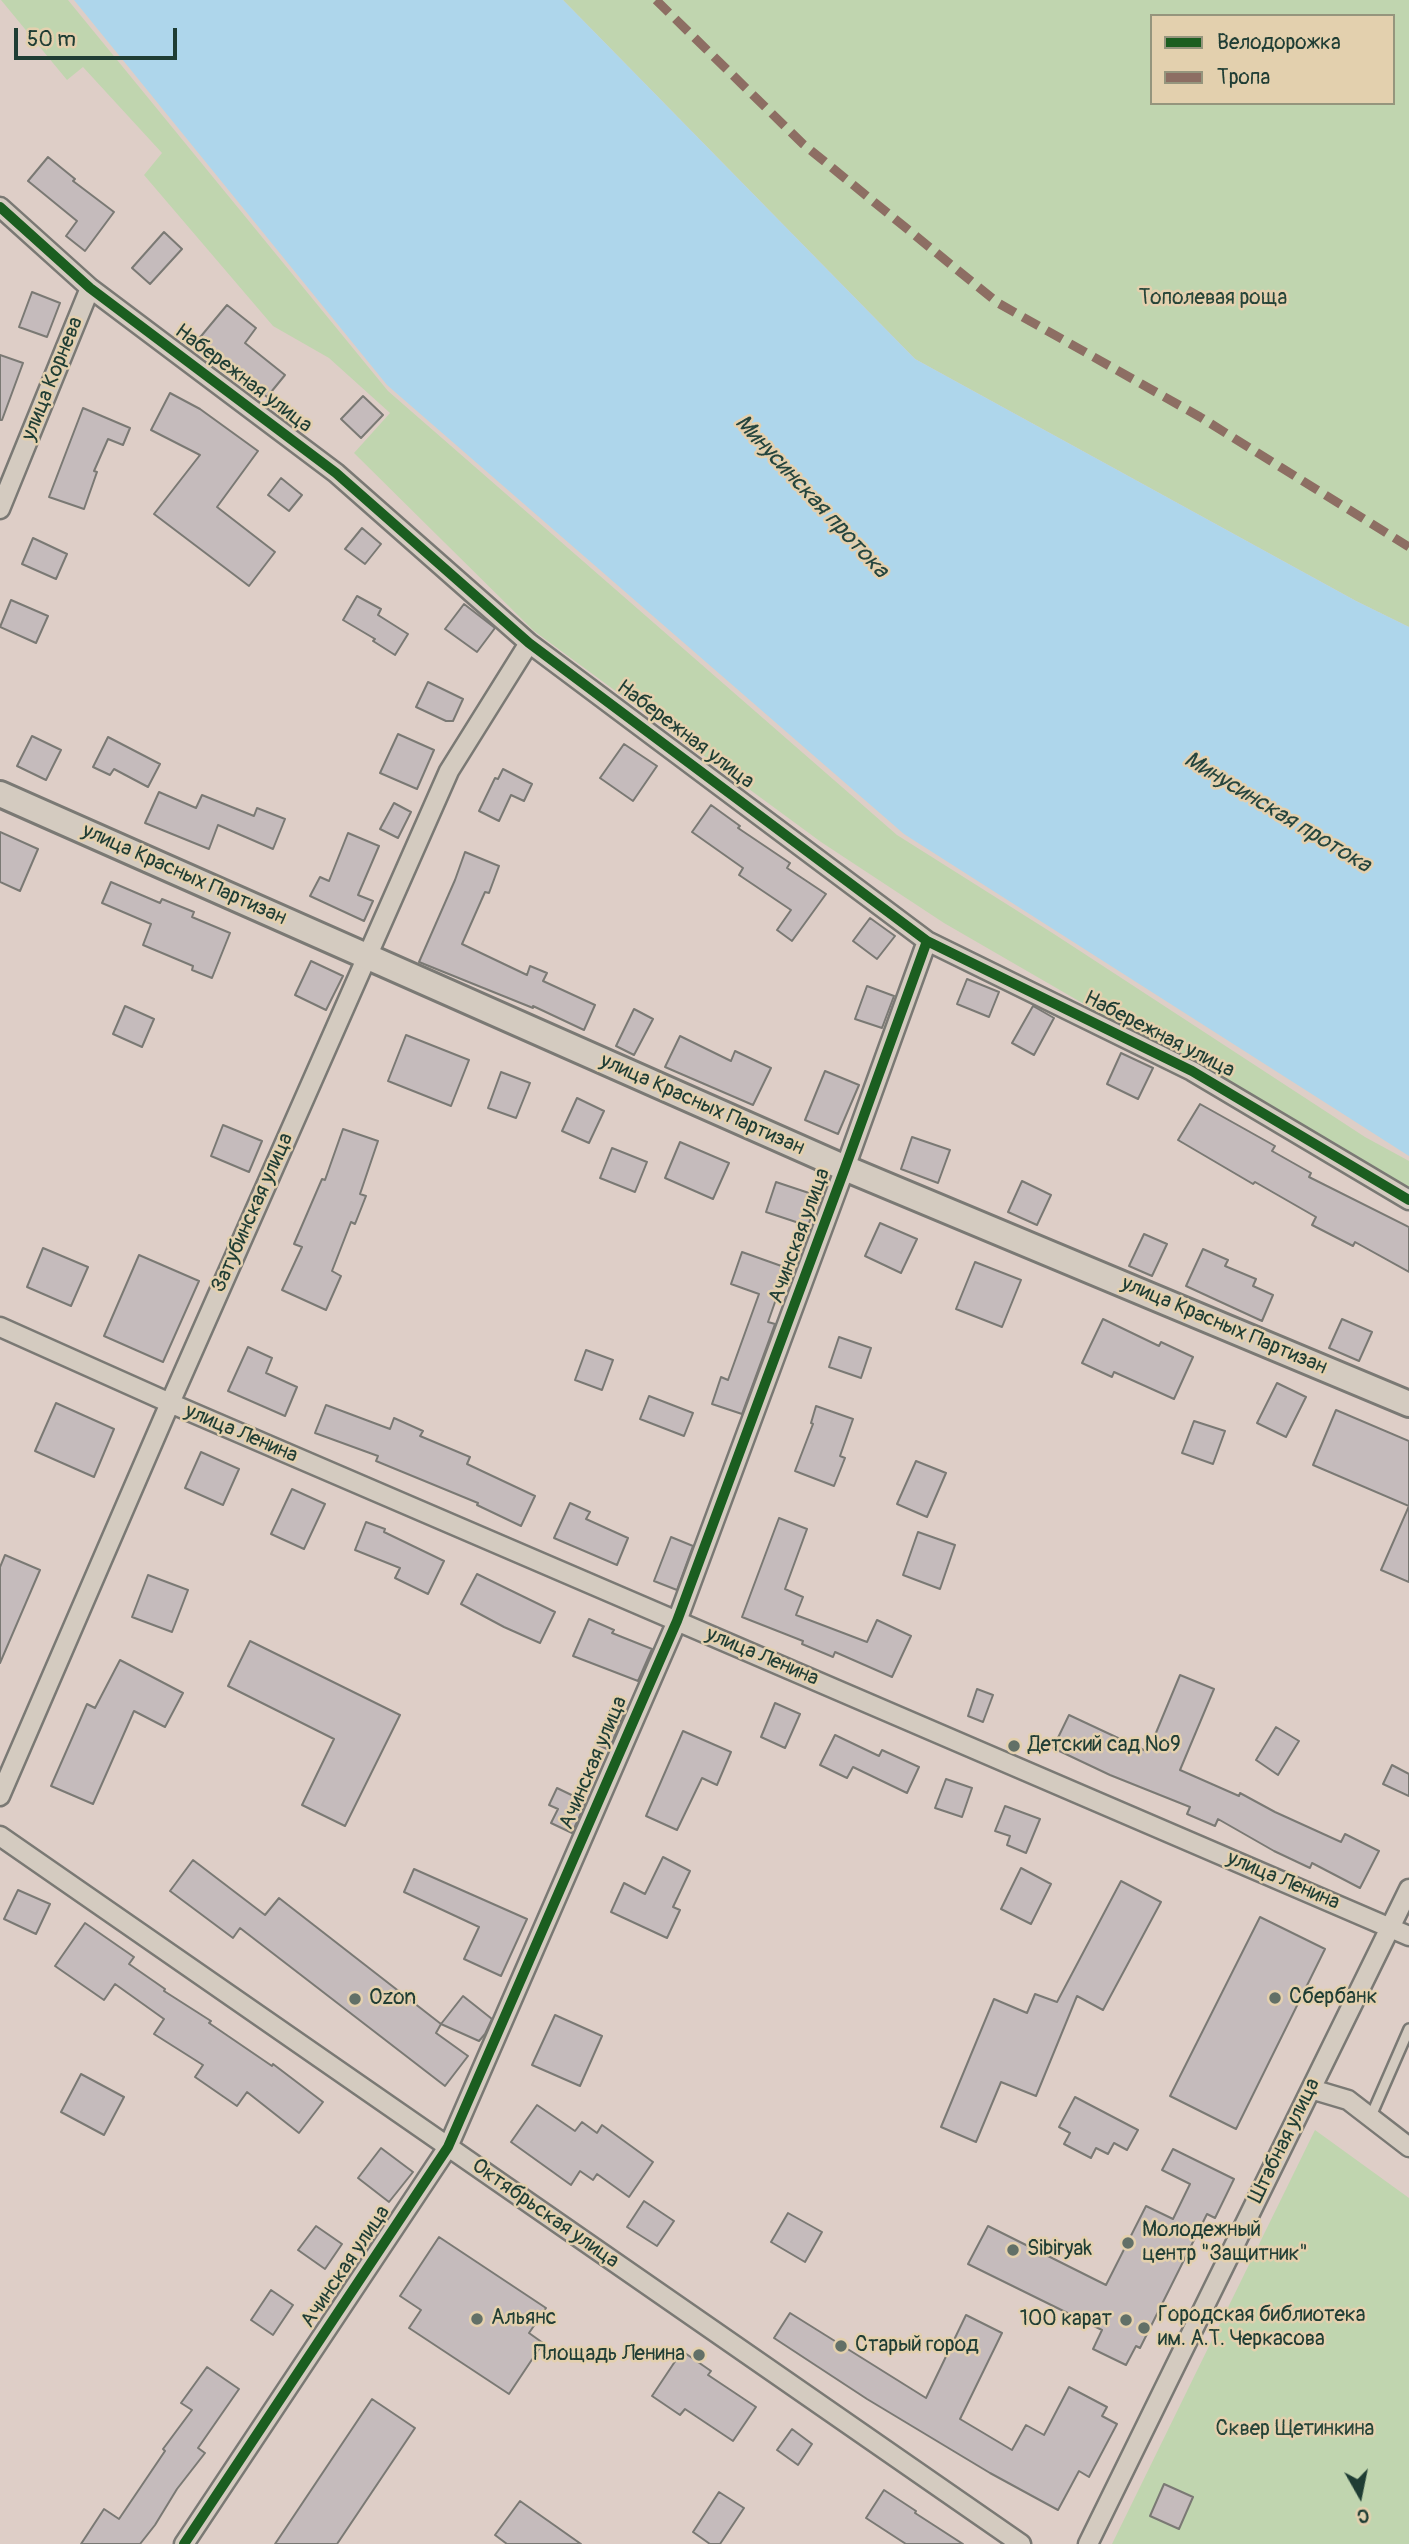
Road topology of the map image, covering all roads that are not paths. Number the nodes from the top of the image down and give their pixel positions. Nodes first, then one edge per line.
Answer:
1 (0, 207) edge
2 (90, 288) junction
3 (0, 509) edge
4 (529, 643) junction
5 (0, 794) edge
6 (927, 941) junction
7 (366, 955) junction
8 (845, 1168) junction
9 (1409, 1200) edge
10 (0, 1327) edge
11 (170, 1404) junction
12 (1409, 1404) edge
13 (677, 1621) junction
14 (0, 1796) edge
15 (0, 1836) edge
16 (1409, 1889) edge
17 (1391, 1928) junction
18 (1409, 1936) edge
19 (1409, 2029) edge
20 (1311, 2089) junction
21 (1371, 2116) junction
22 (449, 2147) junction
23 (1409, 2147) edge
24 (184, 2544) edge
25 (1021, 2544) edge
26 (1088, 2544) edge

1 - 2 street, Набережная улица
2 - 3 street, улица Корнева
2 - 4 street, Набережная улица
4 - 6 street, Набережная улица
4 - 7 street, Затубинская улица
5 - 7 main road, улица Красных Партизан
6 - 8 street, Ачинская улица
6 - 9 street, Набережная улица
7 - 8 main road, улица Красных Партизан
7 - 11 street, Затубинская улица
8 - 12 main road, улица Красных Партизан
8 - 13 street, Ачинская улица
10 - 11 street, улица Ленина
11 - 13 street, улица Ленина
11 - 14 street, Затубинская улица
13 - 17 street, улица Ленина
13 - 22 street, Ачинская улица
15 - 22 street, Октябрьская улица
16 - 17 street, Штабная улица
17 - 18 street, улица Ленина
17 - 20 street, Штабная улица
19 - 21 lane
20 - 21 street
20 - 26 street, Штабная улица
21 - 23 street
22 - 24 street, Ачинская улица
22 - 25 street, Октябрьская улица

